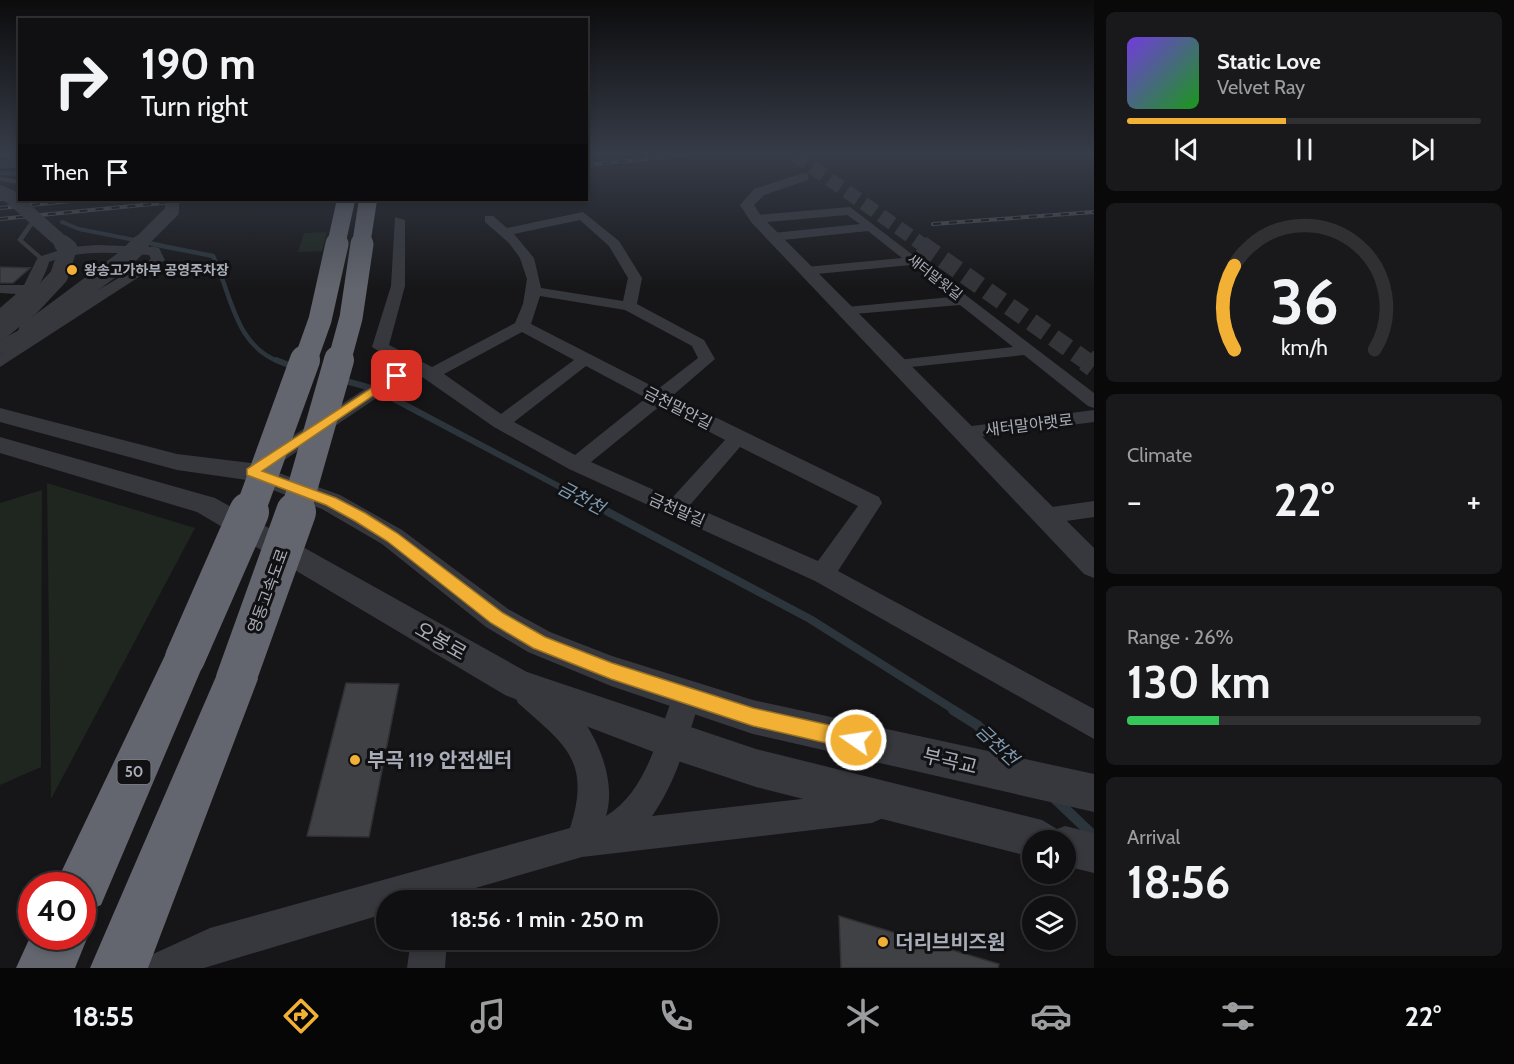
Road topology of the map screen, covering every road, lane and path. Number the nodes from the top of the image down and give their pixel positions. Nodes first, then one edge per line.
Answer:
1 (13, 200) edge
2 (751, 200) edge
3 (172, 201) edge
4 (346, 201) edge
5 (368, 201) edge
6 (489, 219) dead end
7 (756, 219) junction
8 (399, 220) dead end
9 (31, 224) dead end
10 (871, 227) junction
11 (505, 232) junction
12 (773, 237) junction
13 (43, 260) junction
14 (914, 261) junction
15 (806, 271) junction
16 (0, 290) edge
17 (28, 290) junction
18 (534, 291) junction
19 (964, 300) junction
20 (629, 306) junction
21 (847, 312) junction
22 (0, 315) edge
23 (522, 326) junction
24 (0, 331) edge
25 (0, 348) edge
26 (1028, 350) junction
27 (585, 360) junction
28 (0, 362) edge
29 (898, 365) junction
30 (423, 369) junction
31 (656, 397) junction
32 (1094, 402) edge
33 (0, 415) edge
34 (1094, 416) edge
35 (501, 423) junction
36 (964, 433) junction
37 (737, 438) junction
38 (0, 445) edge
39 (576, 464) junction
40 (251, 472) junction
41 (674, 509) junction
42 (1094, 509) edge
43 (1045, 516) junction
44 (1094, 566) edge
45 (823, 574) junction
46 (517, 684) junction
47 (687, 696) junction
48 (1094, 725) edge
49 (672, 741) junction
50 (1094, 793) edge
51 (896, 804) junction
52 (1022, 835) edge
53 (582, 841) junction
54 (1076, 849) edge
55 (1094, 853) edge
56 (88, 872) edge
57 (437, 890) edge
58 (376, 905) edge
59 (53, 950) edge
60 (428, 950) edge
61 (45, 968) edge
62 (119, 968) edge
63 (164, 968) edge
64 (426, 968) edge

1 - 24 street, bridge
2 - 7 street
3 - 25 street, bridge
4 - 56 highway, 50, bridge
5 - 62 highway, 영동고속도로, bridge
6 - 11 street
7 - 10 street, 새터말윗길
7 - 12 street, 새터말아랫로
8 - 30 street, 금천말길
9 - 13 lane
10 - 12 street
10 - 14 street, 새터말윗길
11 - 18 street
11 - 20 street
12 - 15 street, 새터말아랫로
13 - 17 street
13 - 28 street
14 - 15 street
14 - 19 street, 새터말윗길
15 - 21 street, 새터말아랫로
16 - 17 street
17 - 22 street
18 - 20 street
18 - 23 street
19 - 21 street
19 - 26 street, 새터말윗길
20 - 31 street
21 - 29 street, 새터말아랫로
23 - 27 street, 금천말안길
23 - 30 street
26 - 29 street
26 - 32 street, 새터말윗길
27 - 31 street, 금천말안길
27 - 35 street
29 - 36 street, 새터말아랫로
30 - 35 street, 금천말길
30 - 40 street
31 - 37 street, 금천말안길
31 - 39 street
33 - 40 street
34 - 36 street, 새터말아랫로
35 - 39 street, 금천말길
36 - 43 street, 새터말아랫로
37 - 41 street
37 - 45 street, 금천말안길
38 - 46 street, 오봉로
39 - 41 street, 금천말길
40 - 47 street
41 - 45 street, 금천말길
42 - 43 street
43 - 44 street, 새터말아랫로
45 - 48 street, 금천말길
46 - 49 street, 오봉로
46 - 53 street
47 - 49 street
47 - 50 street, 부곡교
49 - 51 street, 오봉로
49 - 53 street
51 - 52 street
51 - 53 street
53 - 57 street
54 - 55 street
58 - 63 street
59 - 61 highway
60 - 64 street

